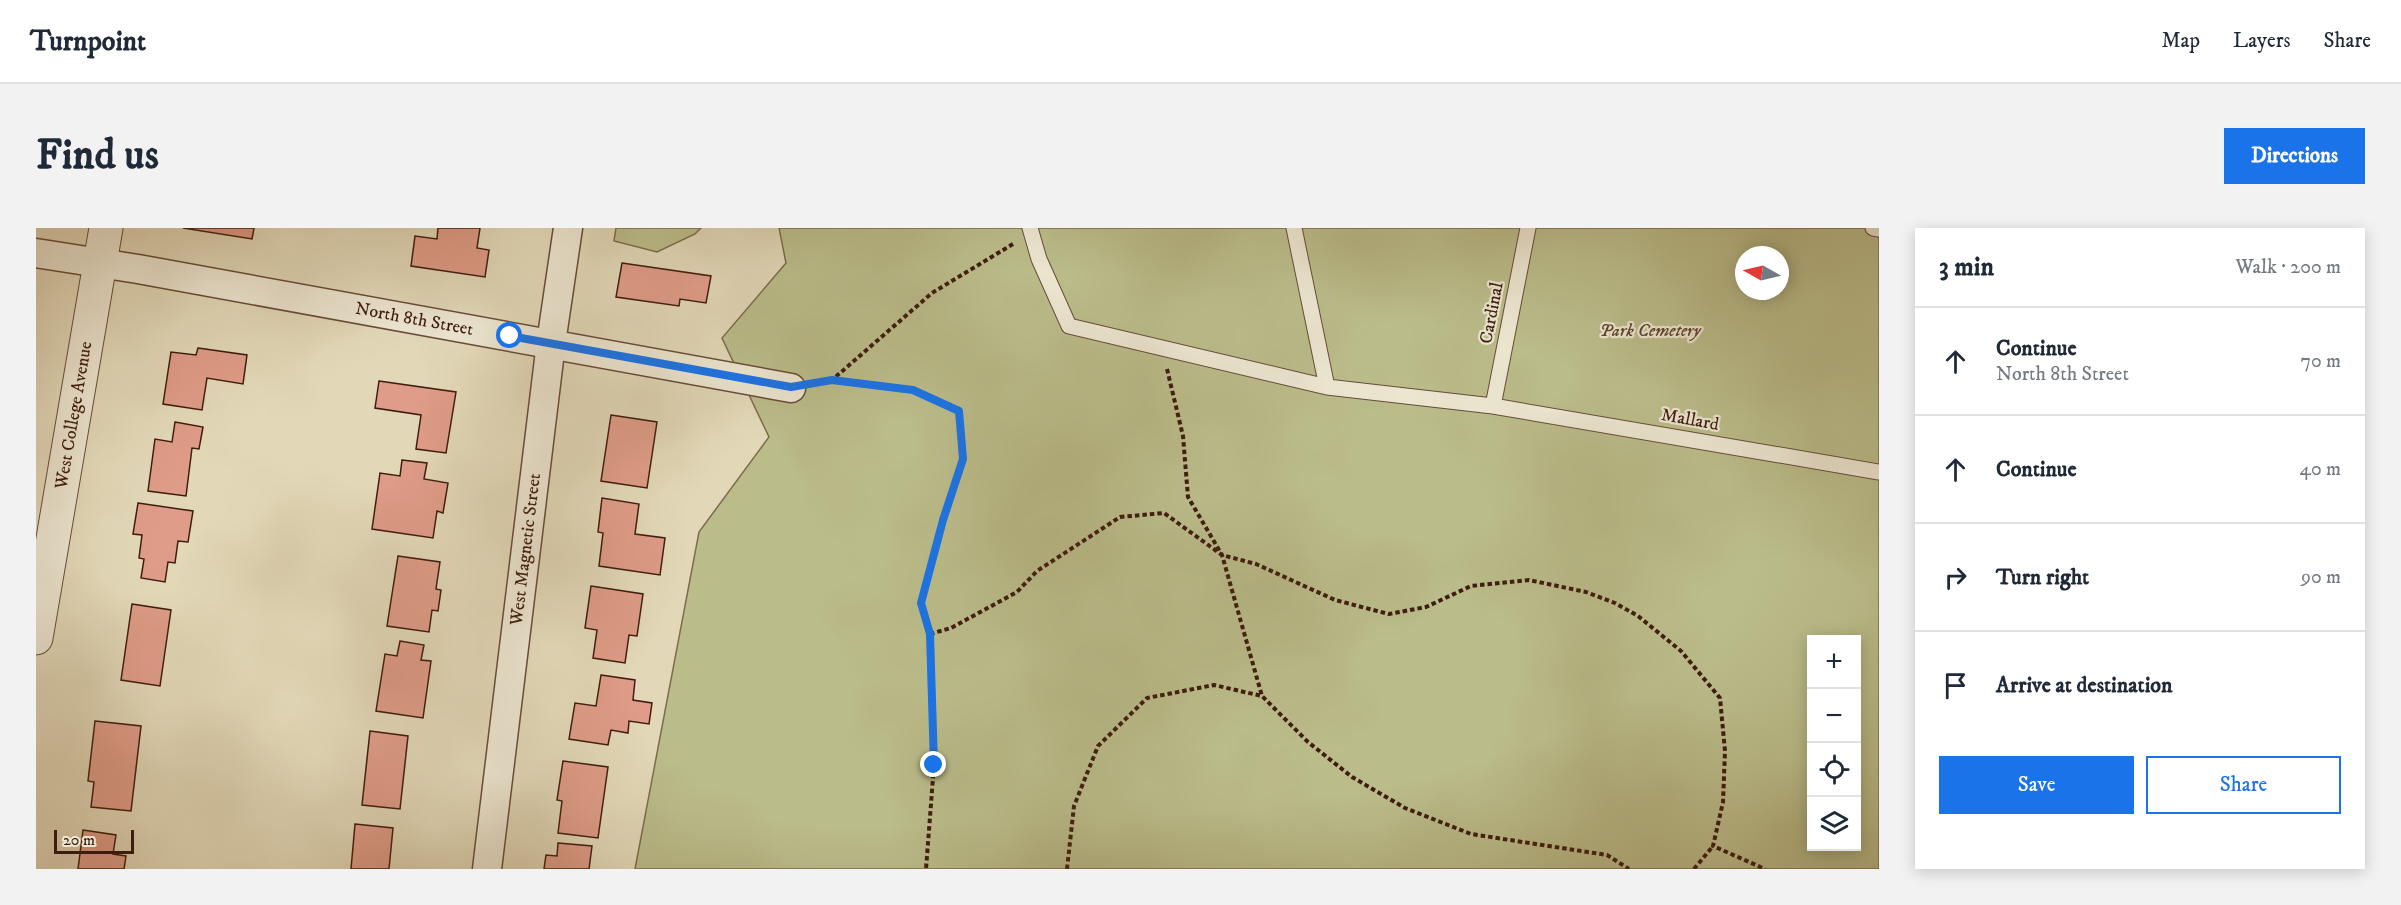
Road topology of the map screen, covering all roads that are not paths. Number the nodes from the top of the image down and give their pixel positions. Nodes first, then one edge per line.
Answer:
1 (106, 228) edge
2 (568, 228) edge
3 (1294, 228) edge
4 (1528, 228) edge
5 (1873, 228) edge
6 (1879, 229) edge
7 (1031, 231) edge
8 (36, 253) edge
9 (100, 264) junction
10 (551, 343) junction
11 (791, 387) road end
12 (1327, 387) junction
13 (1493, 406) junction
14 (1879, 472) edge
15 (36, 638) edge
16 (487, 869) edge

1 - 9 street, West College Avenue
2 - 10 street, West Magnetic Street
3 - 12 lane
4 - 13 lane, Cardinal
5 - 6 lane
7 - 12 lane, Mallard
8 - 9 street, North 8th Street
9 - 10 street, North 8th Street
9 - 15 street, West College Avenue
10 - 11 street, North 8th Street
10 - 16 street, West Magnetic Street
12 - 13 lane, Mallard
13 - 14 lane, Mallard

